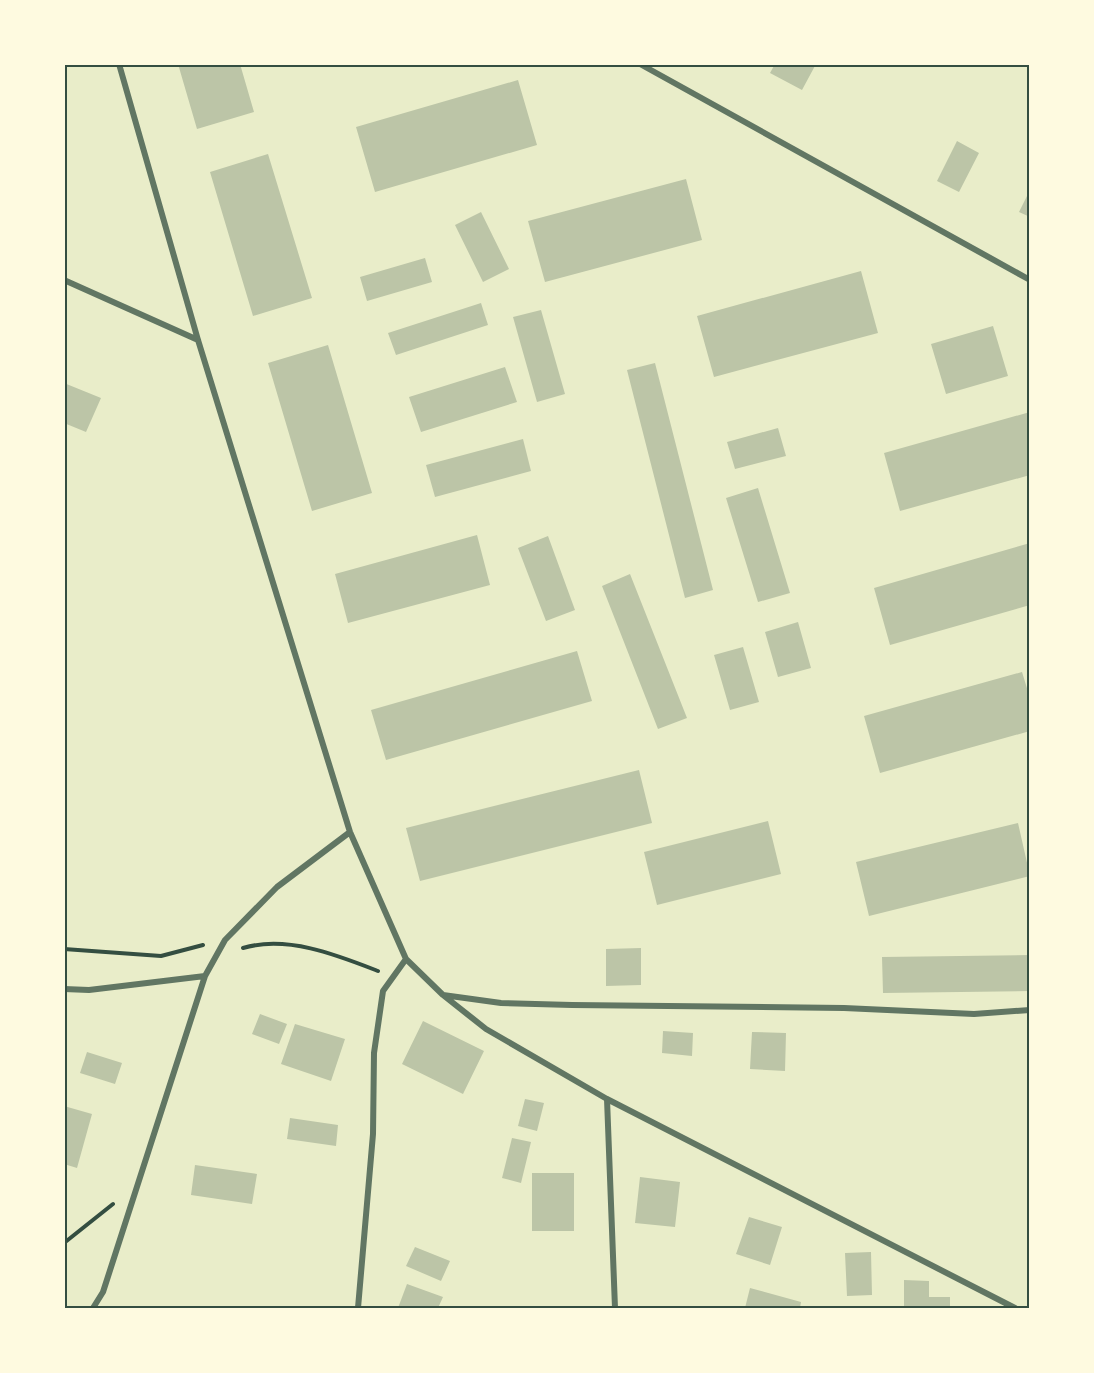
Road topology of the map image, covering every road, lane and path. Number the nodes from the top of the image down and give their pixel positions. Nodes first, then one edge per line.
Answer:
1 (119, 64) edge
2 (640, 64) edge
3 (64, 280) edge
4 (1029, 280) edge
5 (198, 340) junction
6 (350, 832) junction
7 (225, 940) junction
8 (64, 949) edge
9 (216, 956) junction
10 (406, 958) junction
11 (205, 976) junction
12 (393, 977) junction
13 (64, 989) edge
14 (443, 995) junction
15 (1029, 1010) edge
16 (607, 1099) junction
17 (136, 1185) junction
18 (64, 1243) edge
19 (93, 1308) edge
20 (358, 1308) edge
21 (615, 1308) edge
22 (1015, 1308) edge

1 - 5 street
2 - 4 street
3 - 5 street
5 - 6 street
6 - 7 street
6 - 10 street
7 - 8 path
7 - 9 street
9 - 11 street
9 - 12 path
10 - 12 street
10 - 14 street
11 - 13 street
11 - 17 street
12 - 20 street
14 - 15 street
14 - 16 street
16 - 21 street
16 - 22 street
17 - 18 path
17 - 19 street

